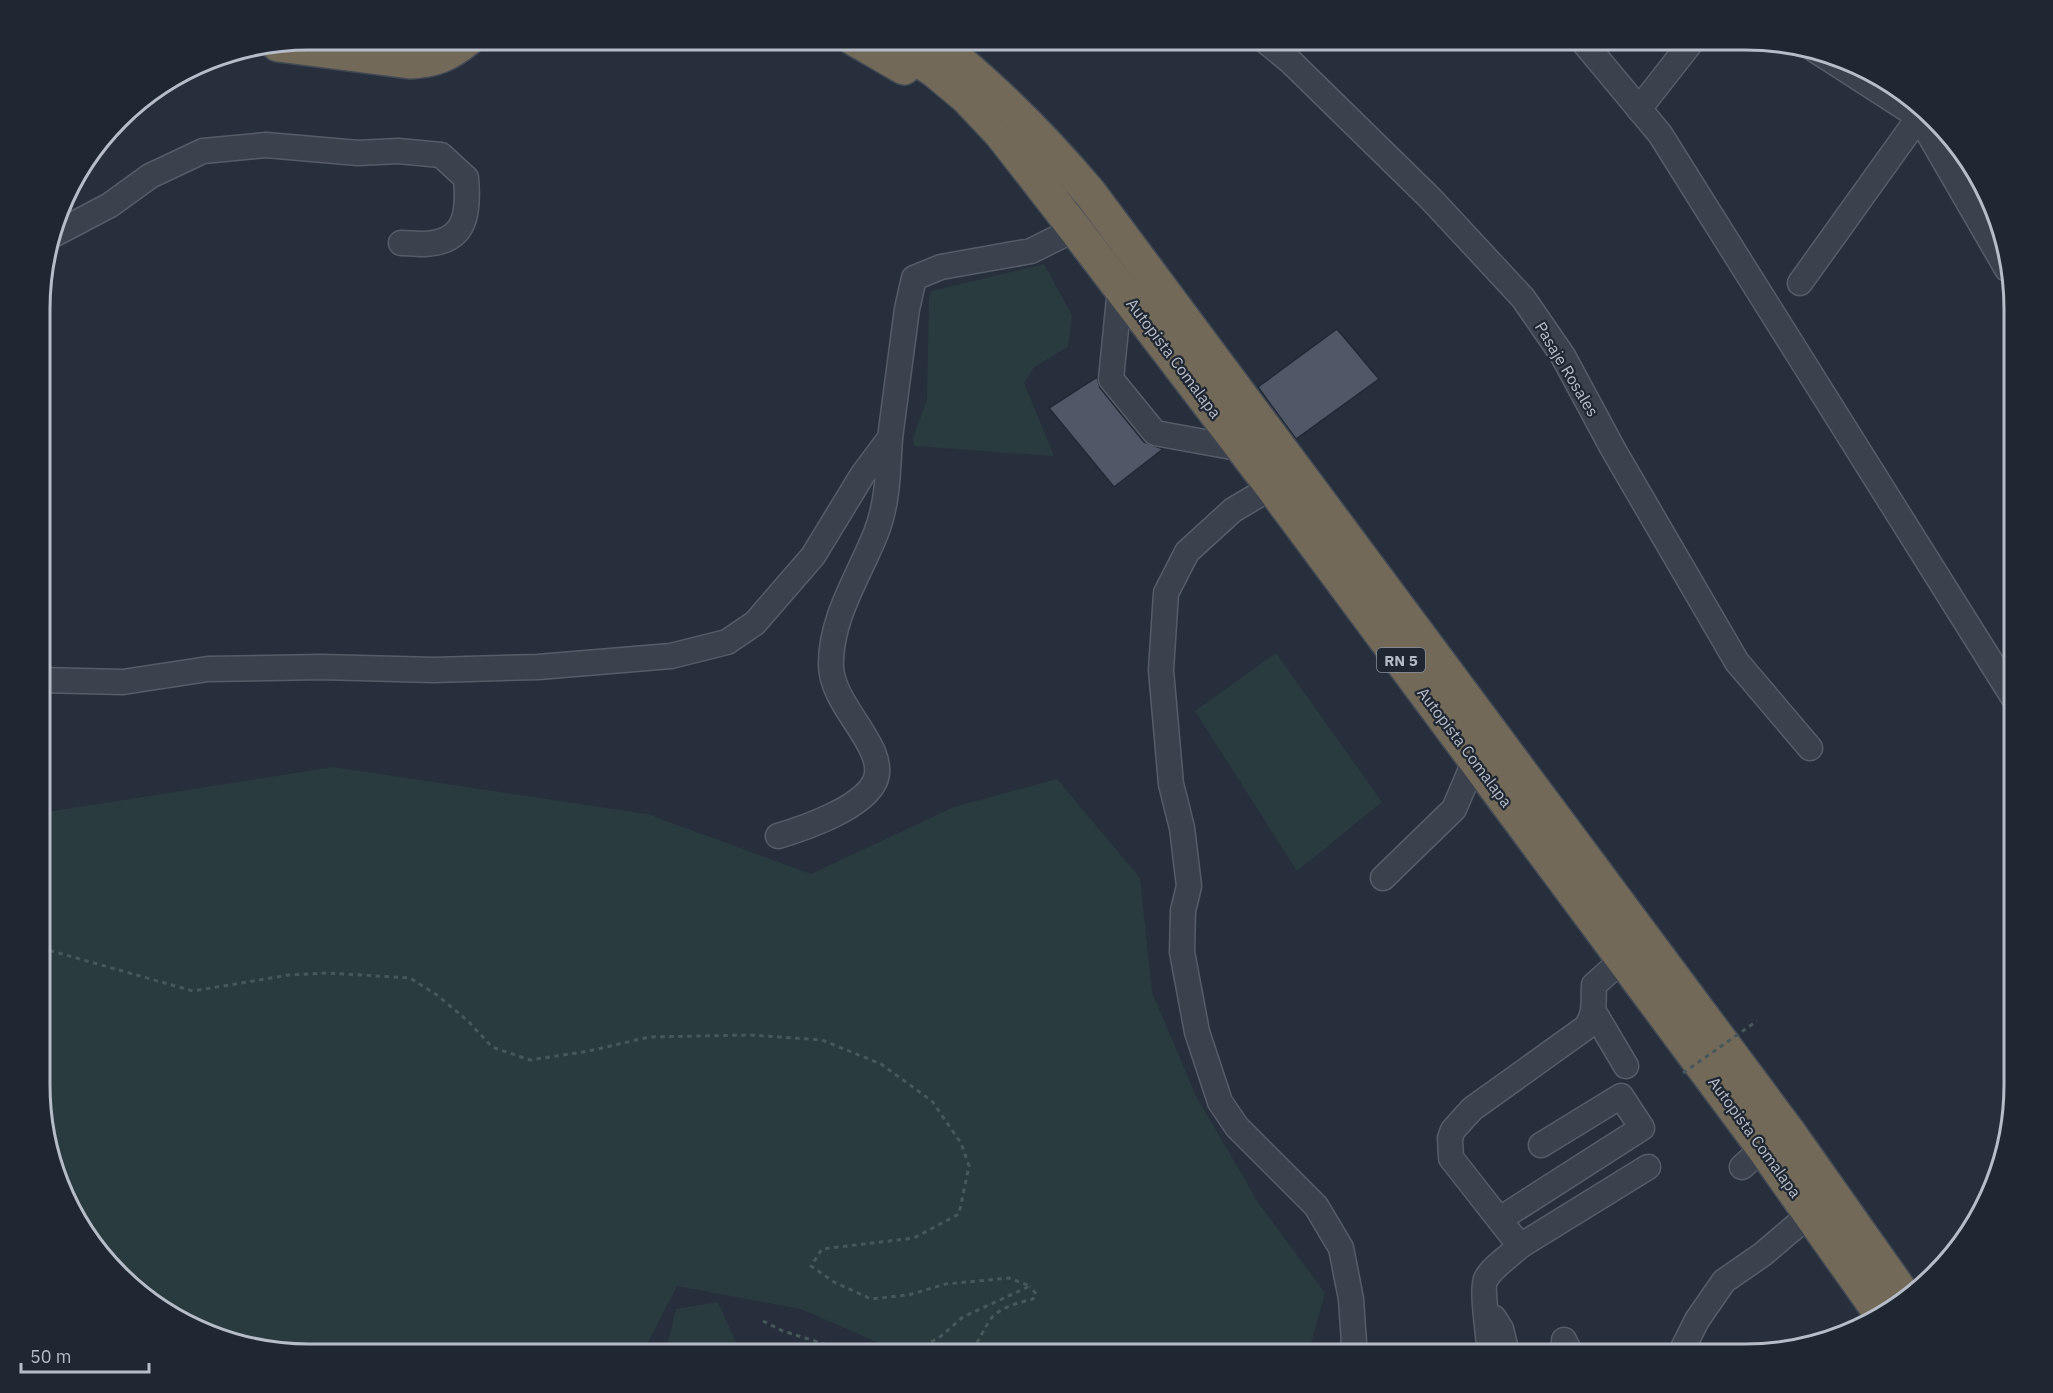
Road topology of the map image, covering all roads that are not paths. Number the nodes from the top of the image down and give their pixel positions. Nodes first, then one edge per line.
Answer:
1 (317, 50) edge
2 (454, 50) edge
3 (873, 50) edge
4 (904, 50) edge
5 (946, 50) edge
6 (977, 50) edge
7 (1276, 50) edge
8 (1590, 50) edge
9 (1685, 50) edge
10 (1845, 69) edge
11 (1639, 109) junction
12 (1918, 117) junction
13 (1090, 193) junction
14 (1075, 229) junction
15 (61, 231) edge
16 (401, 243) dead end
17 (1998, 254) edge
18 (1800, 283) dead end
19 (1120, 288) junction
20 (890, 438) junction
21 (1243, 449) junction
22 (858, 482) junction
23 (1272, 487) junction
24 (886, 493) junction
25 (50, 680) edge
26 (2004, 683) edge
27 (1810, 748) dead end
28 (1475, 760) junction
29 (778, 836) dead end
30 (1383, 878) dead end
31 (1623, 959) junction
32 (1594, 1012) junction
33 (1626, 1066) dead end
34 (1541, 1145) dead end
35 (1648, 1167) dead end
36 (1811, 1213) junction
37 (1500, 1219) junction
38 (1520, 1246) junction
39 (1901, 1291) edge
40 (1877, 1307) edge
41 (1487, 1309) junction
42 (1354, 1344) edge
43 (1489, 1344) edge
44 (1505, 1344) edge
45 (1685, 1344) edge

1 - 2 highway
3 - 14 highway
4 - 14 highway, Autopista Comalapa / RN 5
5 - 13 highway, Autopista Comalapa / RN 5
6 - 13 highway
7 - 27 street, Pasaje Rosales
8 - 11 street
9 - 11 street
10 - 12 street
11 - 26 street
12 - 17 street
12 - 18 street
13 - 39 highway, Autopista Comalapa / RN 5
14 - 19 highway, Autopista Comalapa / RN 5
14 - 20 street
15 - 16 street
19 - 21 highway, Autopista Comalapa / RN 5
19 - 21 street
20 - 22 street
20 - 24 street
21 - 23 highway, Autopista Comalapa / RN 5
22 - 24 street
22 - 25 street
23 - 28 highway, Autopista Comalapa / RN 5
23 - 42 street
24 - 29 street
28 - 30 street
28 - 31 highway, Autopista Comalapa / RN 5
31 - 32 street
31 - 36 highway, Autopista Comalapa / RN 5
32 - 33 street
32 - 37 street
34 - 37 street
35 - 38 street
36 - 40 highway, Autopista Comalapa / RN 5
36 - 45 street
37 - 38 street
38 - 41 street
41 - 43 street
41 - 44 street

